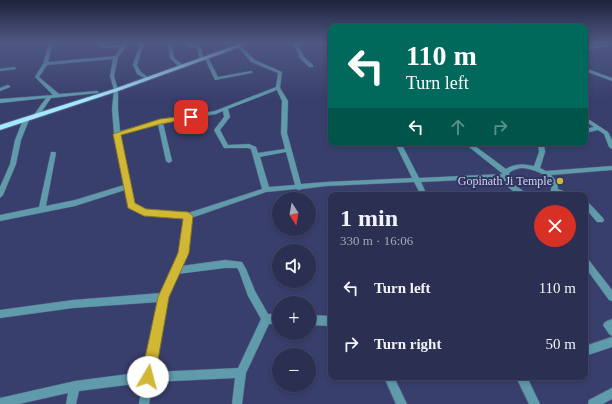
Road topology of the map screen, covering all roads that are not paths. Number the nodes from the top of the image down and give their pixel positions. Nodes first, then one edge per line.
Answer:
1 (67, 62) edge
2 (115, 62) edge
3 (136, 62) edge
4 (176, 62) edge
5 (195, 62) edge
6 (206, 62) edge
7 (255, 62) edge
8 (306, 62) edge
9 (45, 64) joint
10 (181, 66) junction
11 (311, 66) dead end
12 (14, 68) dead end
13 (0, 70) edge
14 (588, 70) edge
15 (251, 72) dead end
16 (146, 78) junction
17 (612, 80) edge
18 (8, 86) dead end
19 (278, 88) junction
20 (116, 89) junction
21 (0, 90) edge
22 (101, 92) junction
23 (58, 96) junction
24 (49, 97) junction
25 (0, 101) edge
26 (225, 108) junction
27 (36, 116) junction
28 (26, 120) junction
29 (588, 121) edge
30 (160, 122) junction
31 (0, 128) edge
32 (599, 128) junction
33 (588, 130) edge
34 (117, 134) junction
35 (400, 146) edge
36 (471, 146) edge
37 (541, 146) edge
38 (612, 148) edge
39 (289, 150) junction
40 (53, 153) dead end
41 (257, 155) junction
42 (169, 161) dead end
43 (612, 168) edge
44 (536, 169) junction
45 (544, 173) junction
46 (506, 174) junction
47 (417, 181) junction
48 (126, 187) junction
49 (299, 188) junction
50 (266, 190) junction
51 (422, 192) edge
52 (520, 192) edge
53 (554, 192) edge
54 (0, 195) edge
55 (588, 206) edge
56 (42, 210) junction
57 (188, 216) junction
58 (0, 218) edge
59 (600, 220) dead end
60 (588, 265) edge
61 (175, 271) junction
62 (164, 297) junction
63 (612, 297) edge
64 (0, 314) edge
65 (266, 319) junction
66 (272, 319) edge
67 (316, 320) edge
68 (328, 321) edge
69 (612, 324) edge
70 (612, 331) edge
71 (612, 342) edge
72 (588, 350) edge
73 (241, 372) junction
74 (148, 377) junction
75 (391, 380) edge
76 (523, 380) edge
77 (75, 386) junction
78 (612, 393) edge
79 (0, 403) edge
80 (71, 404) edge
81 (144, 404) edge
82 (237, 404) edge
83 (402, 404) edge
84 (535, 404) edge
85 (593, 404) edge

1 - 9 street
2 - 20 street
3 - 16 street
4 - 10 street
5 - 10 main road
6 - 15 street
7 - 19 street
8 - 11 street
9 - 23 street
10 - 16 main road
12 - 13 street
14 - 17 street
16 - 20 main road
18 - 21 street
19 - 26 street
19 - 39 street
20 - 22 main road
20 - 34 street
22 - 23 street
22 - 27 main road
23 - 24 street
24 - 25 street
24 - 27 street
26 - 30 street
26 - 41 street
27 - 28 main road
28 - 31 main road
28 - 54 street
29 - 32 street
30 - 34 street
30 - 42 street
32 - 33 street
32 - 38 street
34 - 48 street
35 - 47 street
36 - 46 street
37 - 44 street
39 - 41 street
39 - 49 street
40 - 56 street
41 - 50 street
43 - 45 street
44 - 45 street
44 - 46 street
45 - 53 street
46 - 47 street
46 - 52 street
47 - 49 street
47 - 51 street
48 - 56 street
48 - 57 street
49 - 50 street
50 - 57 street
55 - 59 street
56 - 58 street
57 - 61 street
60 - 63 street
61 - 62 street
61 - 65 street
62 - 64 street
62 - 74 street
65 - 66 street
65 - 73 street
67 - 68 street
69 - 70 street
71 - 72 street
73 - 74 street
73 - 82 street
74 - 77 street
74 - 81 street
75 - 83 street
76 - 84 street
77 - 79 street
77 - 80 street
78 - 85 street

